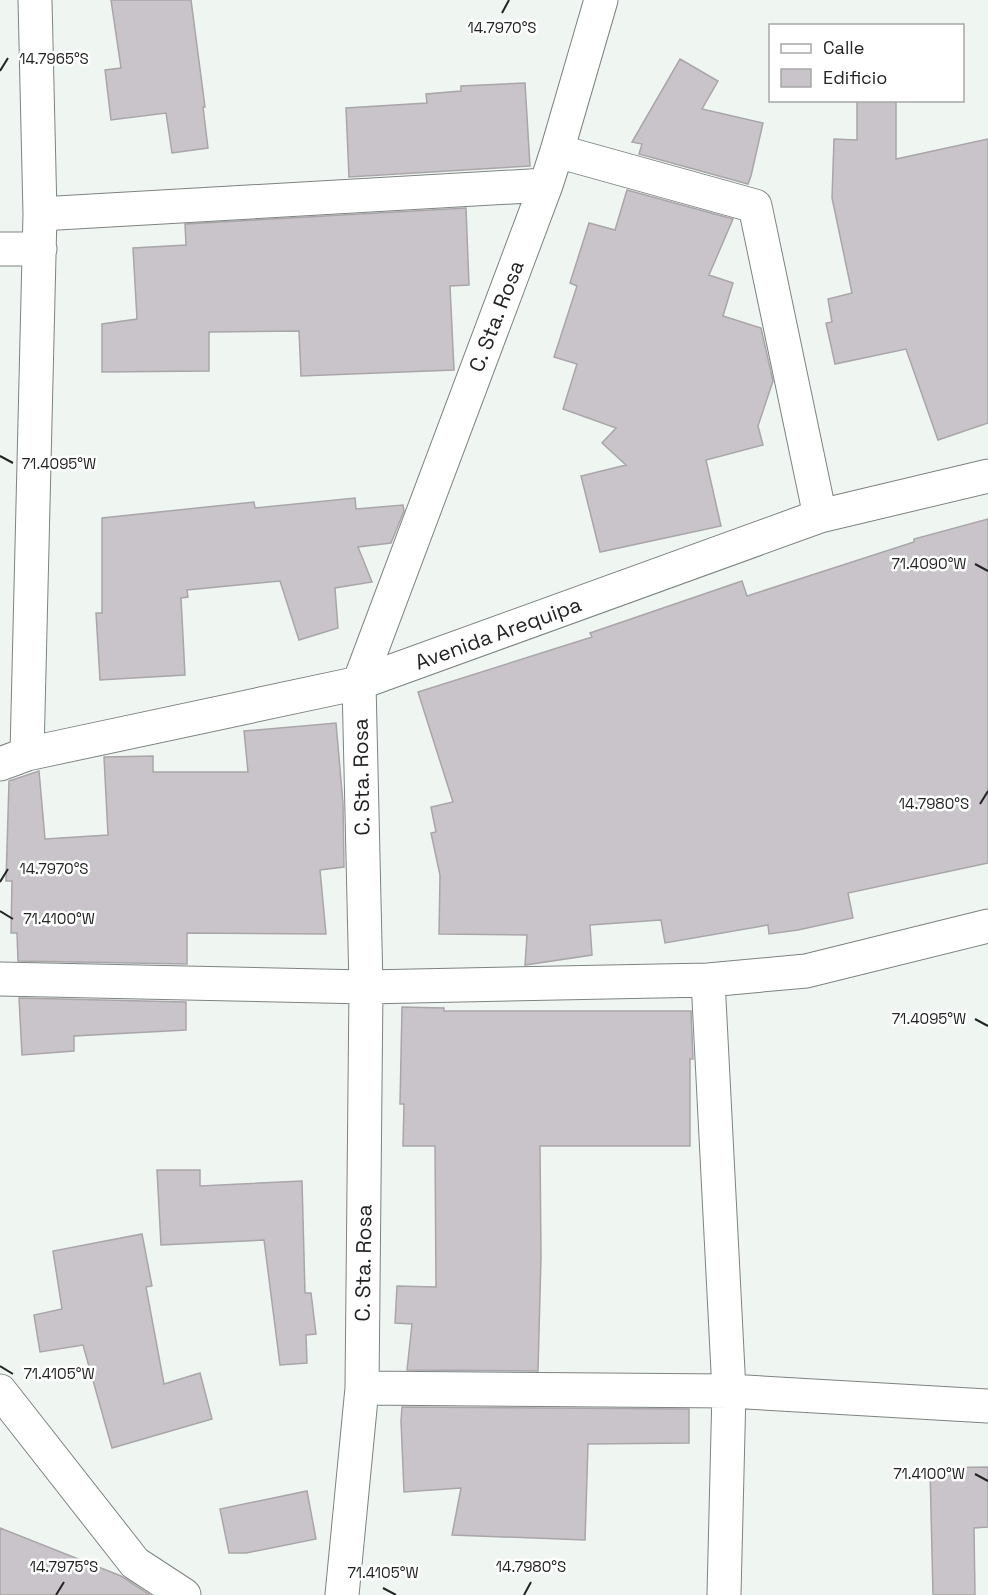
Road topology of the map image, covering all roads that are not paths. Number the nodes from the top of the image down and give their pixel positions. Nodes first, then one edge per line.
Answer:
1 (35, 0) edge
2 (600, 0) edge
3 (557, 151) junction
4 (546, 185) junction
5 (40, 214) junction
6 (0, 249) edge
7 (40, 249) junction
8 (988, 476) edge
9 (820, 516) junction
10 (359, 683) junction
11 (14, 759) edge
12 (988, 926) edge
13 (0, 979) edge
14 (708, 980) junction
15 (366, 987) junction
16 (362, 1388) junction
17 (0, 1391) edge
18 (729, 1391) junction
19 (988, 1406) edge
20 (184, 1595) edge
21 (342, 1595) edge
22 (724, 1595) edge

1 - 5 street
2 - 3 street, C. Sta. Rosa
3 - 4 street, C. Sta. Rosa
3 - 9 street
4 - 5 street
4 - 10 street, C. Sta. Rosa
5 - 7 street
6 - 7 street
7 - 11 street
8 - 9 street, Avenida Arequipa
9 - 10 street, Avenida Arequipa
10 - 11 street, Avenida Arequipa
10 - 15 street, C. Sta. Rosa
12 - 14 street
13 - 15 street
14 - 15 street
14 - 18 street
15 - 16 street, C. Sta. Rosa
16 - 18 street
16 - 21 street, C. Sta. Rosa
17 - 20 street
18 - 19 street
18 - 22 street

